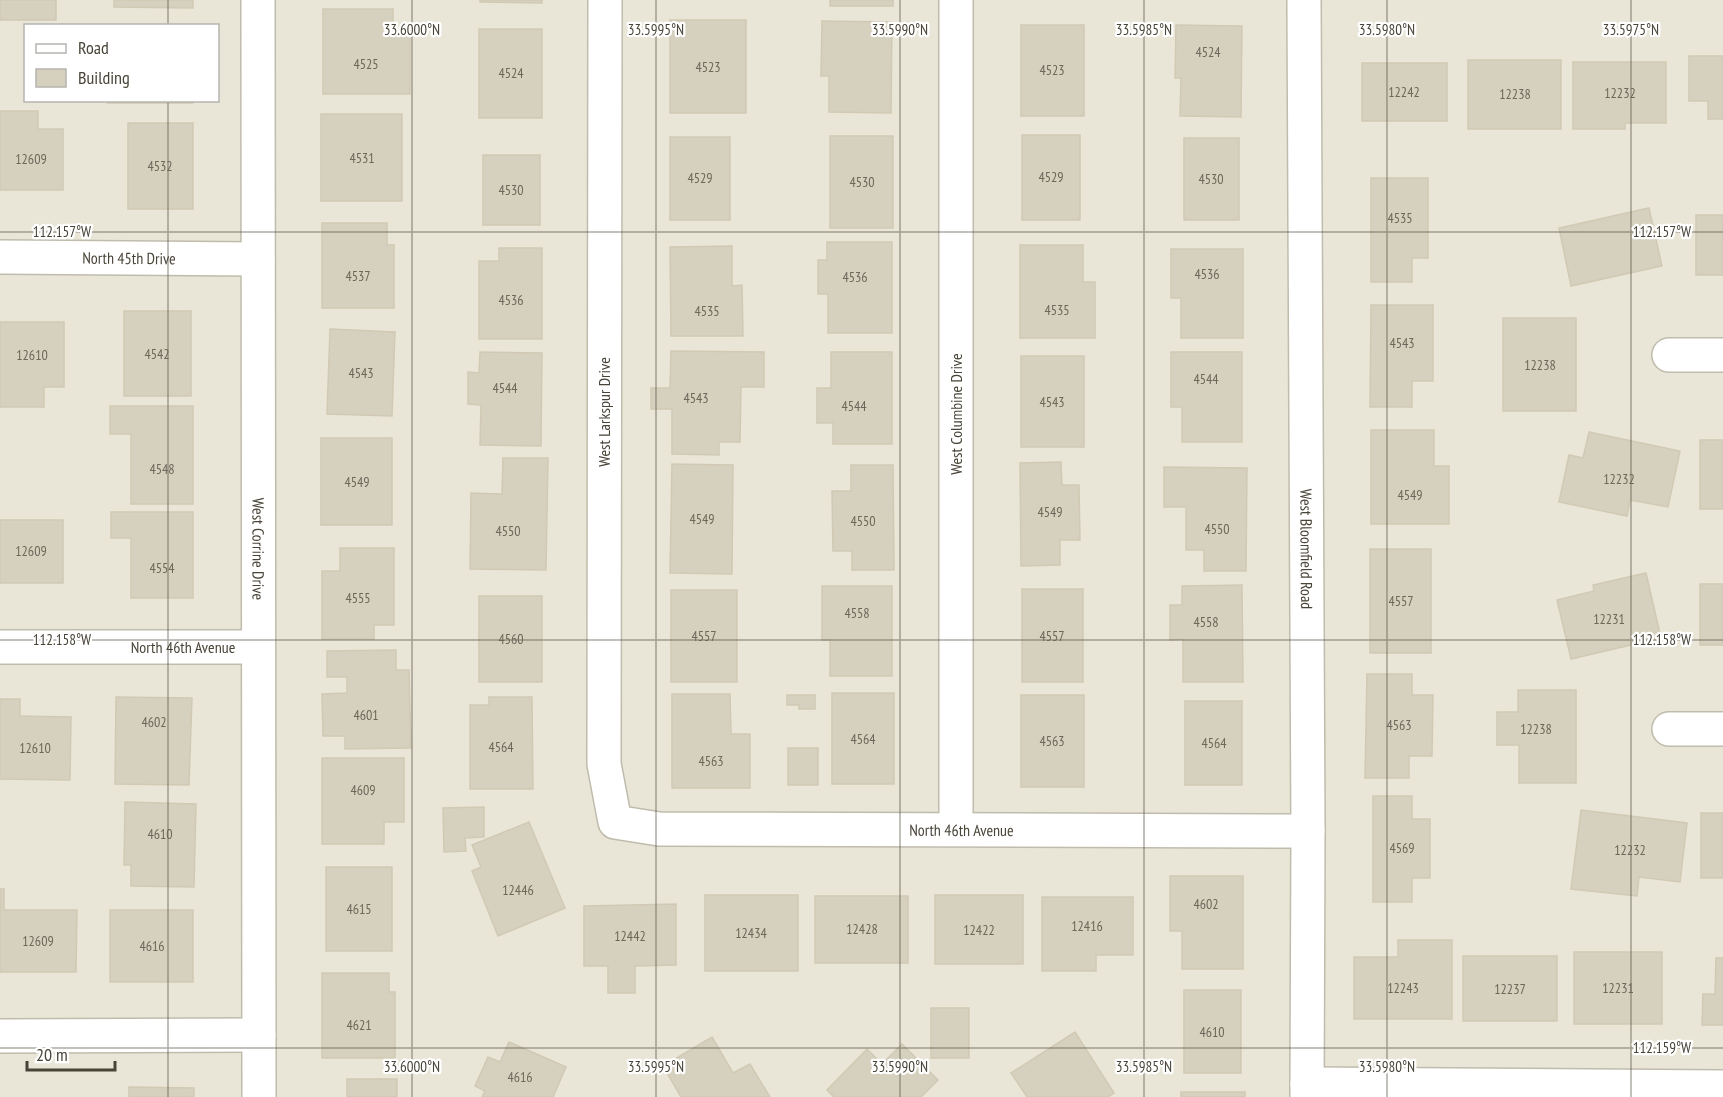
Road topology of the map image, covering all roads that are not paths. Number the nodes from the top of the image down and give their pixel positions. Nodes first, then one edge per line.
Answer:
1 (258, 0) edge
2 (605, 0) edge
3 (956, 0) edge
4 (1304, 0) edge
5 (0, 257) edge
6 (258, 259) junction
7 (1669, 355) dead end
8 (1723, 355) edge
9 (258, 646) junction
10 (0, 647) edge
11 (1669, 729) dead end
12 (1723, 729) edge
13 (615, 822) joint
14 (956, 829) junction
15 (1308, 831) junction
16 (259, 1035) junction
17 (0, 1036) edge
18 (1723, 1087) edge
19 (1307, 1090) edge
20 (259, 1097) edge

1 - 6 street, West Corrine Drive
2 - 13 street, West Larkspur Drive
3 - 14 street, West Columbine Drive
4 - 15 street, West Bloomfield Road
5 - 6 street, North 45th Drive
6 - 9 street, West Corrine Drive
7 - 8 street
9 - 10 street, North 46th Avenue
9 - 16 street, West Corrine Drive
11 - 12 street
13 - 14 street, North 46th Avenue
14 - 15 street, North 46th Avenue
15 - 19 street, West Bloomfield Road
16 - 17 street
16 - 20 street, West Corrine Drive
18 - 19 street

